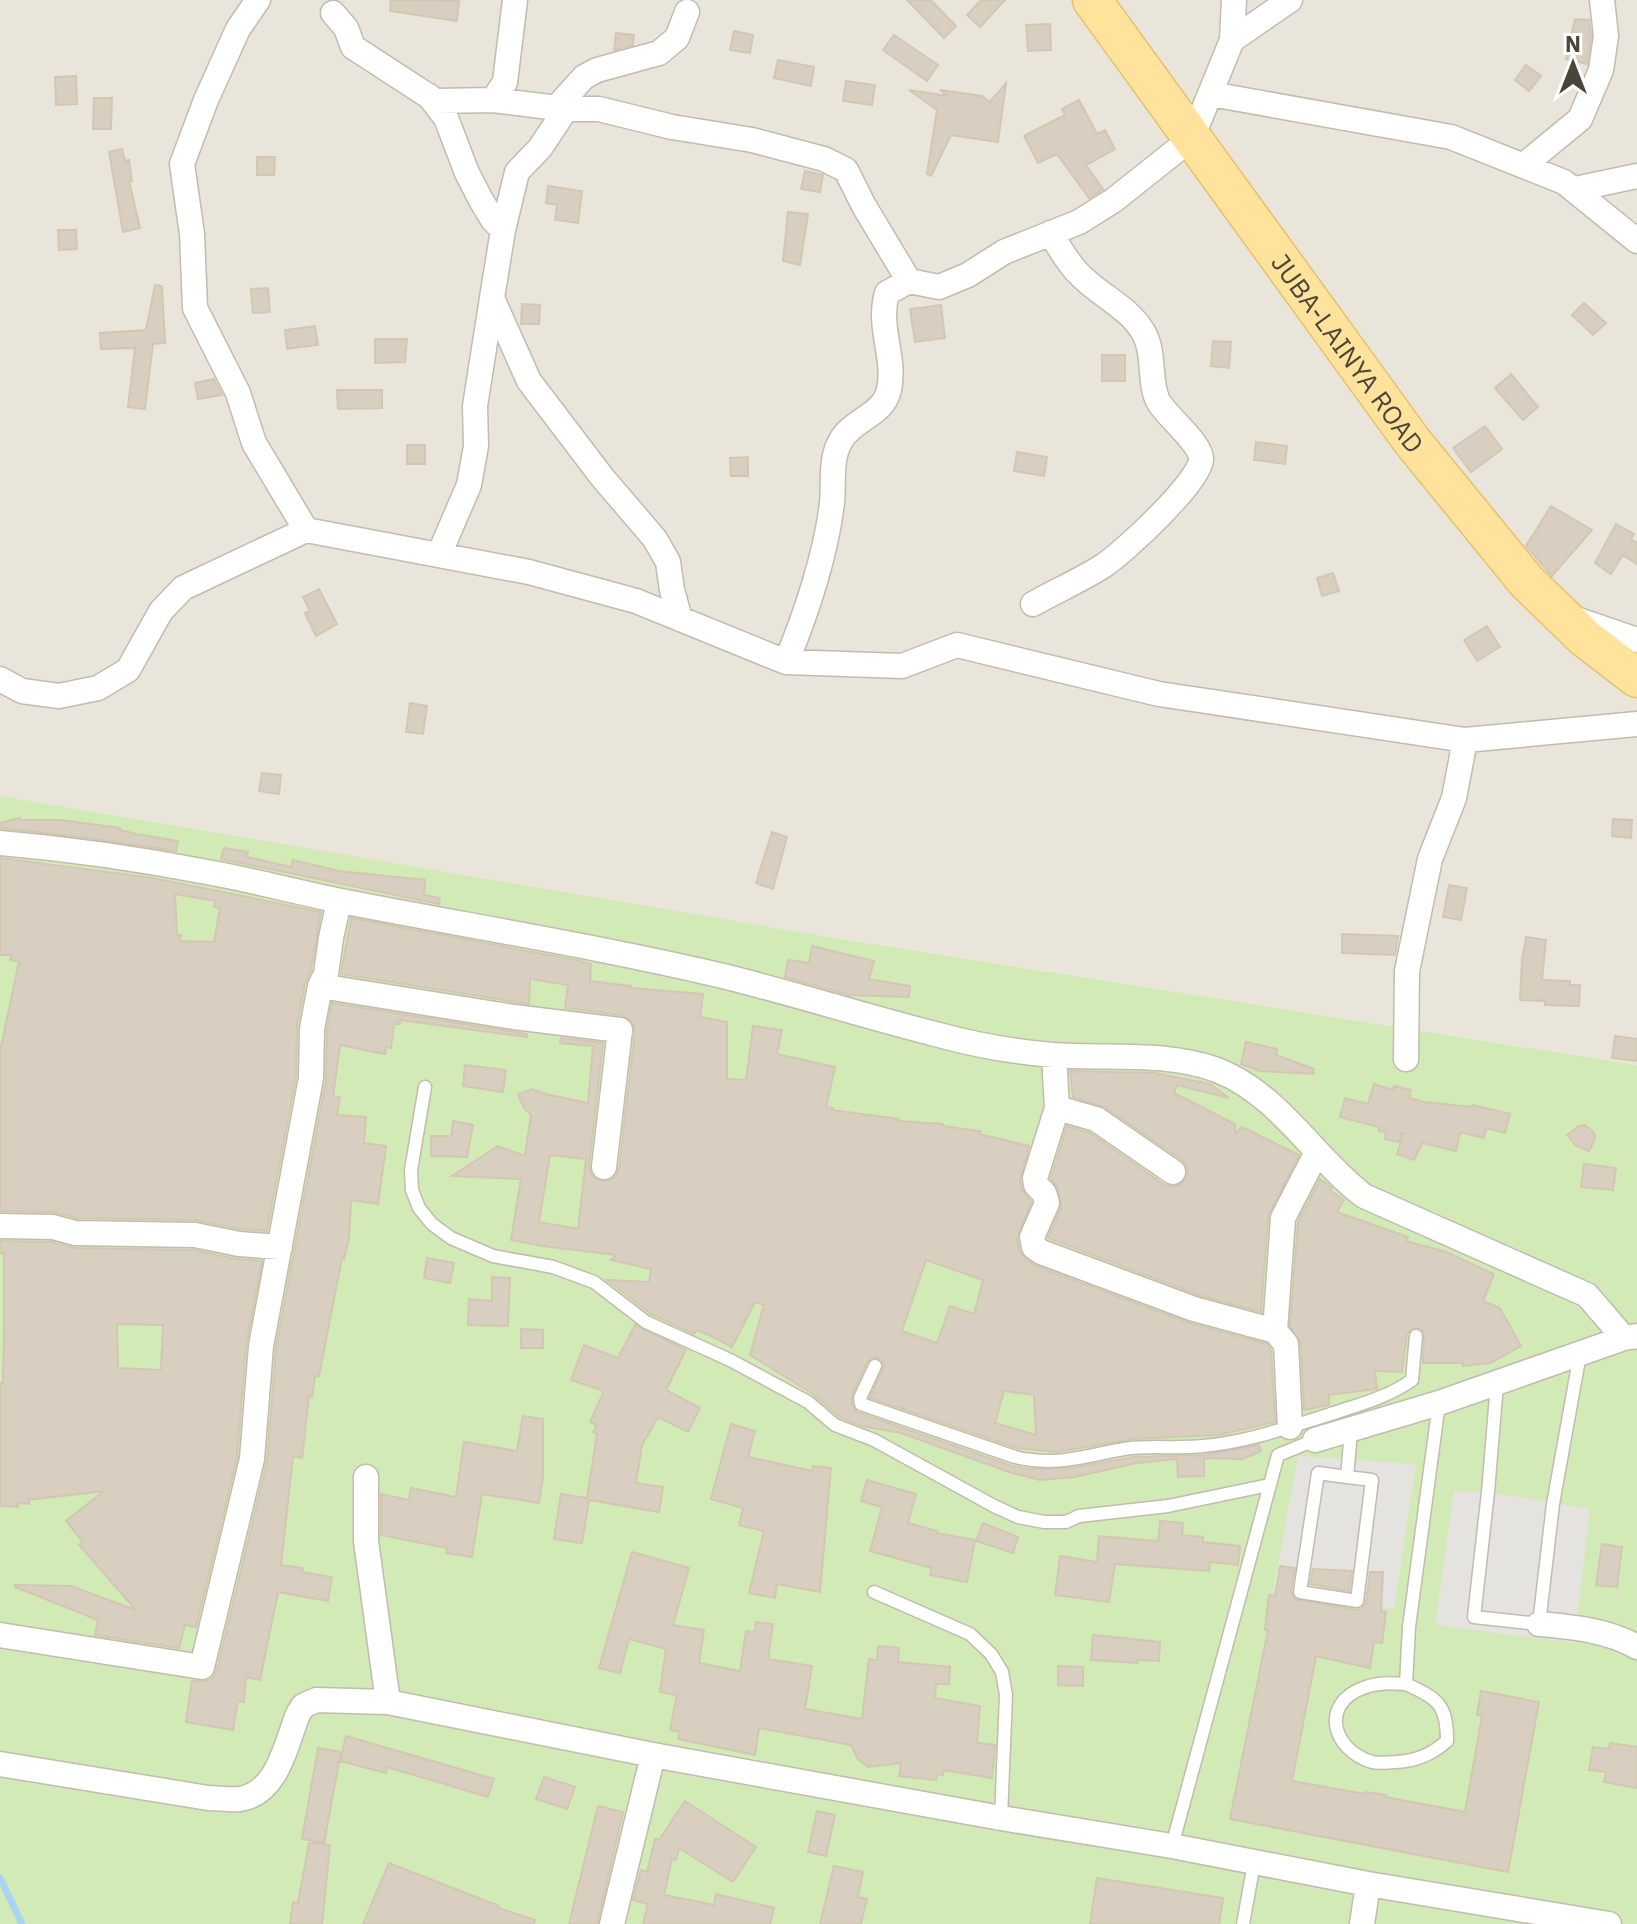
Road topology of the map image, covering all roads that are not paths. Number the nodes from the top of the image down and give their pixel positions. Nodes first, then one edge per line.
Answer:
1 (258, 0) edge
2 (515, 0) edge
3 (1092, 0) edge
4 (1234, 0) edge
5 (1290, 0) edge
6 (1602, 0) edge
7 (687, 12) dead end
8 (333, 13) dead end
9 (1232, 40) junction
10 (1211, 94) junction
11 (429, 96) junction
12 (493, 100) junction
13 (561, 108) junction
14 (1192, 138) junction
15 (1524, 165) junction
16 (1637, 176) edge
17 (1575, 189) junction
18 (503, 230) junction
19 (1050, 233) junction
20 (1637, 241) edge
21 (909, 281) junction
22 (492, 298) junction
23 (306, 530) junction
24 (441, 550) dead end
25 (1033, 604) dead end
26 (1560, 613) junction
27 (680, 619) junction
28 (1637, 640) edge
29 (786, 662) junction
30 (1637, 678) edge
31 (0, 679) edge
32 (1637, 724) edge
33 (1465, 740) junction
34 (0, 843) edge
35 (339, 901) junction
36 (320, 986) junction
37 (1054, 1055) junction
38 (1406, 1059) dead end
39 (425, 1087) dead end
40 (1057, 1108) junction
41 (1317, 1152) junction
42 (604, 1167) dead end
43 (1173, 1172) dead end
44 (0, 1226) edge
45 (280, 1247) junction
46 (1275, 1331) junction
47 (1416, 1336) dead end
48 (1631, 1337) edge
49 (1580, 1354) junction
50 (875, 1366) dead end
51 (1497, 1384) junction
52 (1439, 1403) junction
53 (1290, 1427) junction
54 (1351, 1431) junction
55 (1315, 1440) joint
56 (366, 1477) dead end
57 (1347, 1477) junction
58 (1269, 1485) junction
59 (874, 1592) dead end
60 (1539, 1624) junction
61 (0, 1635) edge
62 (1637, 1647) edge
63 (1406, 1684) junction
64 (388, 1702) junction
65 (653, 1755) junction
66 (0, 1764) edge
67 (1001, 1818) junction
68 (1172, 1846) junction
69 (1254, 1863) junction
70 (1368, 1884) junction
71 (1555, 1919) edge
72 (612, 1924) edge
73 (1243, 1924) edge
74 (1362, 1924) edge
75 (1609, 1924) edge

1 - 23 street
2 - 12 street
3 - 14 main road, JUBA-LAINYA ROAD
4 - 9 street
5 - 9 street
6 - 15 street
7 - 13 street
8 - 11 street
9 - 10 street
10 - 14 street
10 - 15 street
11 - 12 street
11 - 18 street
12 - 13 street
13 - 18 street
13 - 21 street
14 - 19 street
14 - 26 main road, JUBA-LAINYA ROAD
15 - 17 street
16 - 17 street
17 - 20 street
18 - 22 street
19 - 21 street
19 - 25 street
21 - 29 street
22 - 24 street
22 - 27 street
23 - 27 street
23 - 31 street
26 - 28 street
26 - 30 main road, JUBA-LAINYA ROAD
27 - 29 street
29 - 33 street
32 - 33 street
33 - 38 street
34 - 35 street
35 - 36 street
35 - 37 street
36 - 42 street
36 - 45 street
37 - 40 street
37 - 41 street
39 - 58 lane
40 - 43 street
40 - 46 street
41 - 46 street
41 - 48 street
44 - 45 street
45 - 61 street
46 - 53 street
47 - 53 lane
48 - 49 street
49 - 51 street
49 - 60 lane
50 - 53 lane
51 - 52 street
51 - 60 lane
52 - 54 street
52 - 63 lane
54 - 55 street
54 - 57 lane
55 - 58 lane
56 - 64 street
57 - 57 lane
58 - 68 lane
59 - 67 lane
60 - 62 street
63 - 63 lane
64 - 65 street
64 - 66 street
65 - 67 street
65 - 72 street
67 - 68 street
68 - 69 street
69 - 70 street
69 - 73 lane
70 - 71 street
70 - 74 street
71 - 75 street

